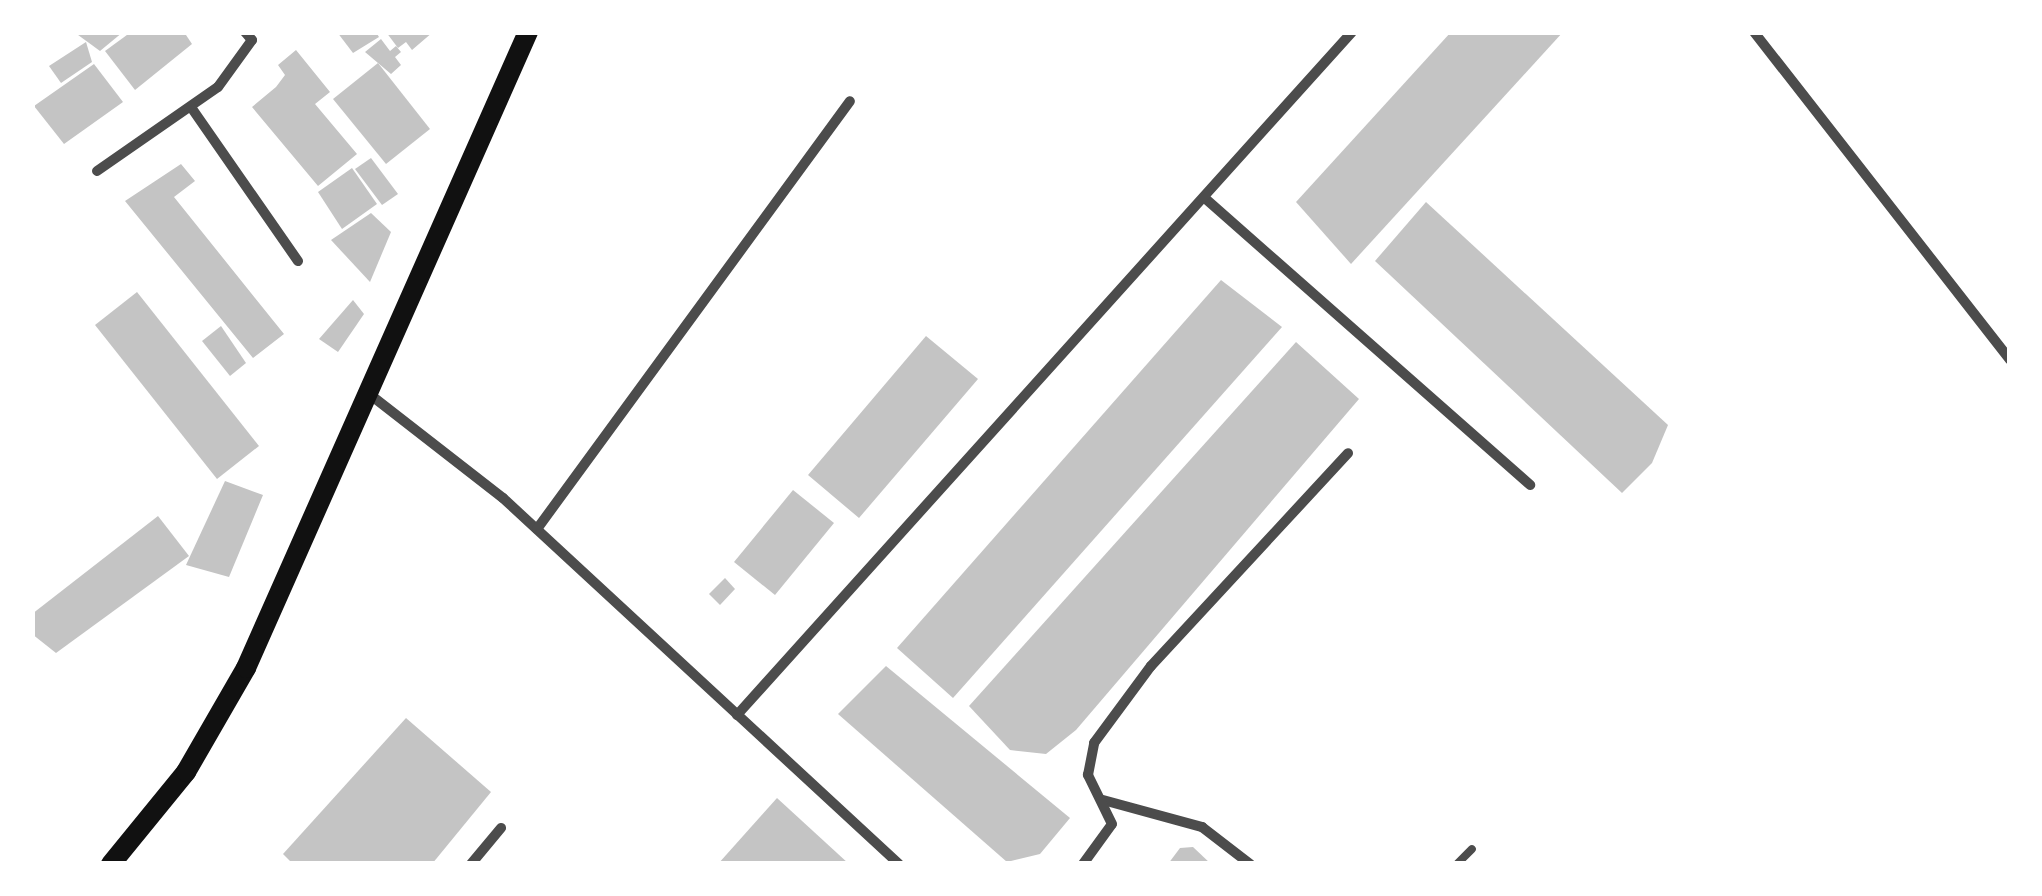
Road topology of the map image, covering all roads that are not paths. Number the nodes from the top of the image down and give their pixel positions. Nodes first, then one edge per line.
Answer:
1 (528, 32) edge
2 (1352, 32) edge
3 (1754, 32) edge
4 (253, 35) edge
5 (850, 101) dead end
6 (193, 110) junction
7 (97, 170) dead end
8 (1207, 200) junction
9 (298, 260) dead end
10 (2010, 360) edge
11 (367, 392) junction
12 (1348, 452) dead end
13 (1530, 485) dead end
14 (536, 529) junction
15 (737, 715) junction
16 (1102, 800) junction
17 (502, 828) dead end
18 (1472, 849) dead end
19 (112, 864) edge
20 (471, 864) edge
21 (899, 864) edge
22 (1083, 864) edge
23 (1250, 864) edge
24 (1457, 864) edge

1 - 11 main road
2 - 8 street
3 - 10 street
4 - 6 street
5 - 14 street
6 - 7 street
6 - 9 street
8 - 13 street
8 - 15 street
11 - 14 street
11 - 19 main road
12 - 16 street
14 - 15 street
15 - 21 street
16 - 22 street
16 - 23 street
17 - 20 street
18 - 24 lane

